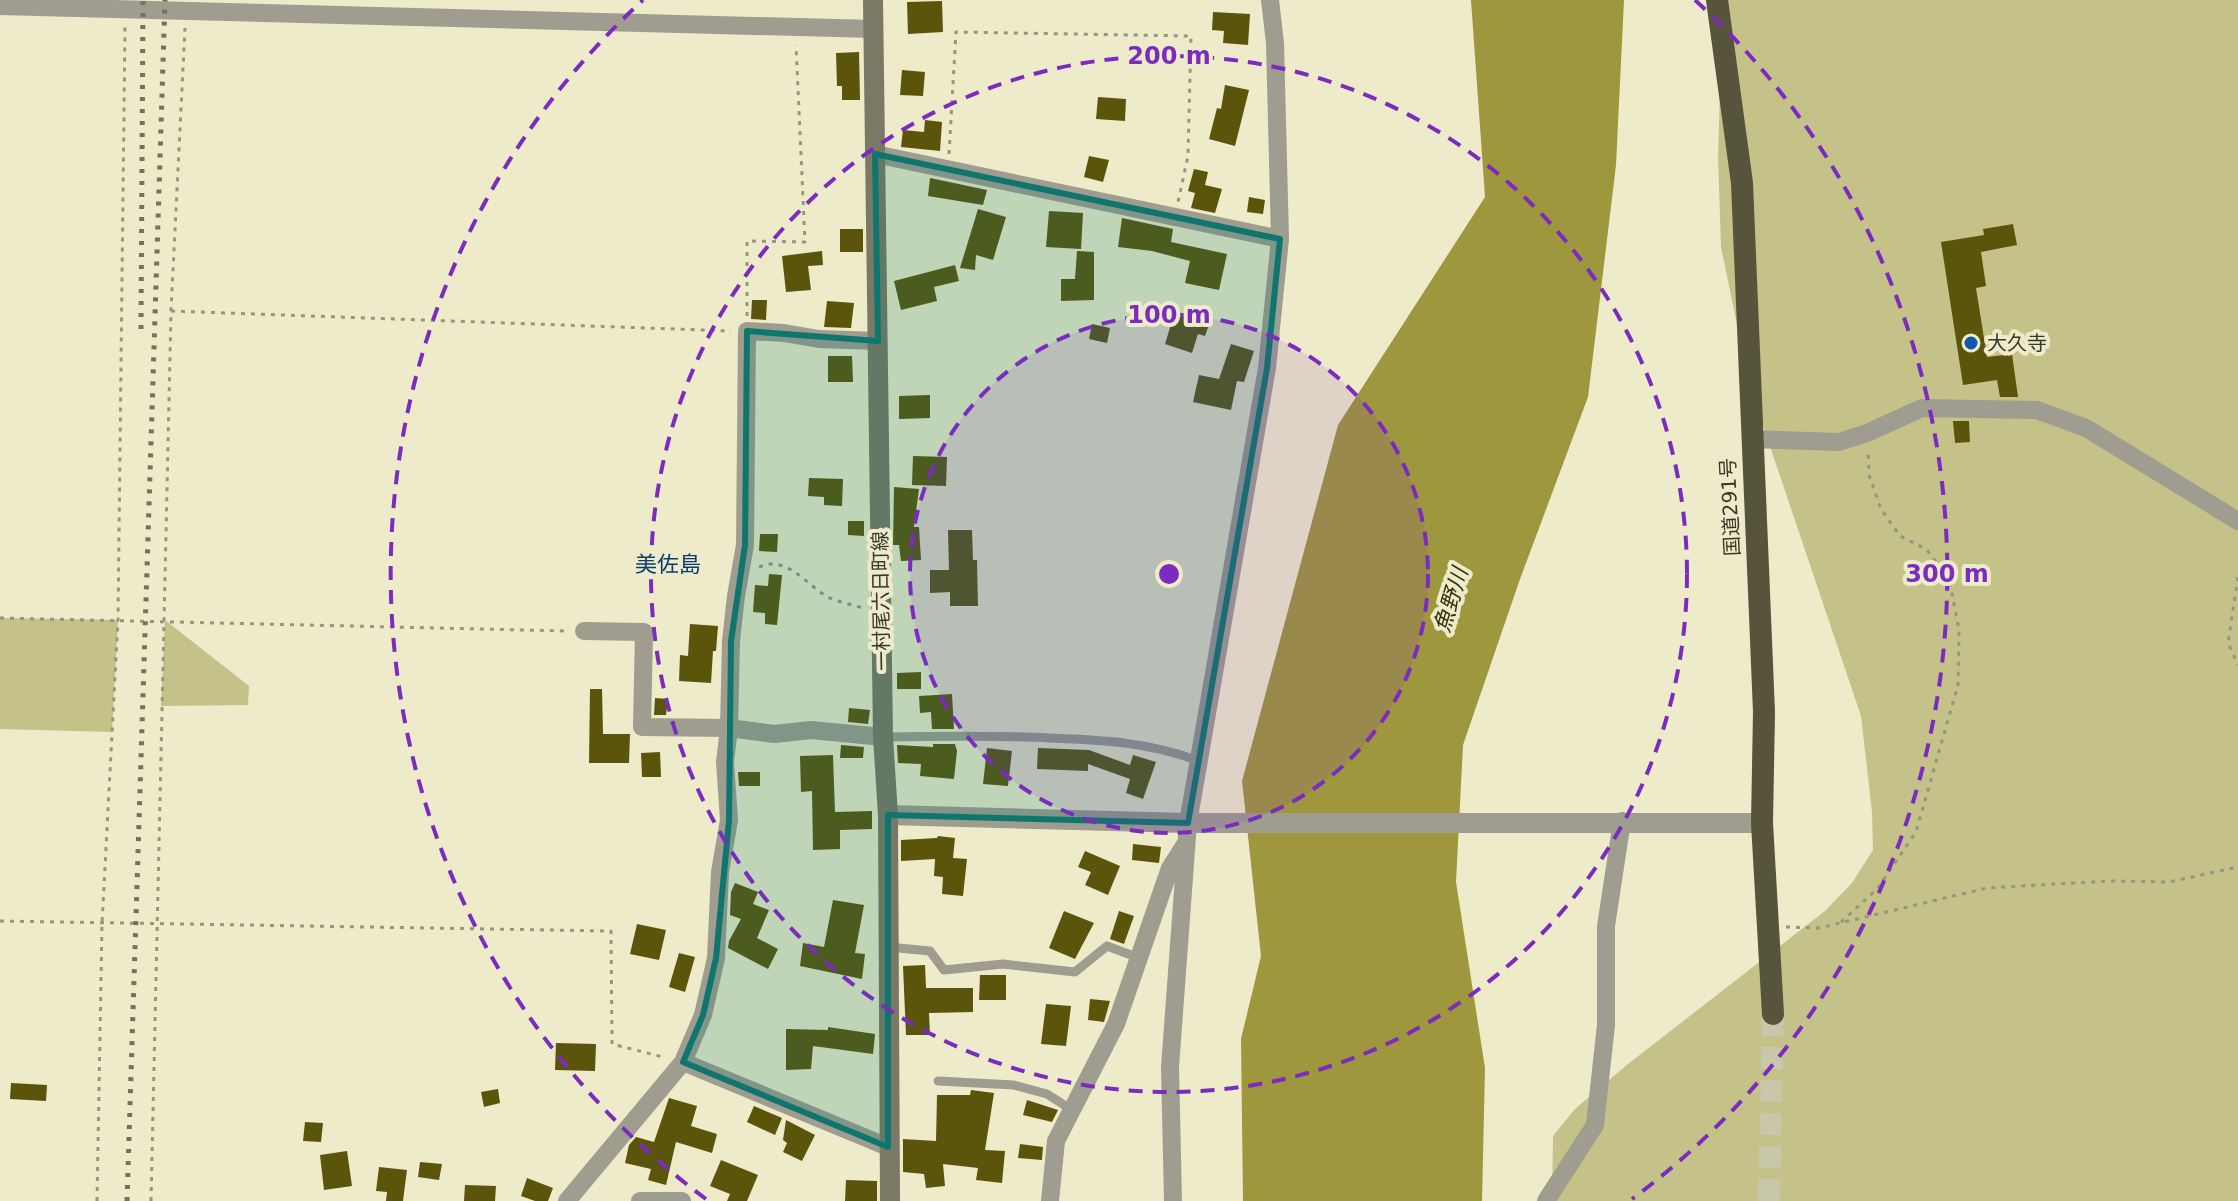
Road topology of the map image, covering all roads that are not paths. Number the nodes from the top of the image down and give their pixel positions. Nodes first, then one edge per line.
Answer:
1 (873, 0) edge
2 (1270, 0) edge
3 (1717, 0) edge
4 (0, 6) edge
5 (873, 29) junction
6 (875, 154) junction
7 (1280, 239) junction
8 (878, 341) junction
9 (1751, 439) junction
10 (2238, 521) edge
11 (584, 631) road end
12 (729, 728) junction
13 (883, 737) junction
14 (1199, 761) junction
15 (888, 815) junction
16 (1622, 821) junction
17 (1762, 823) junction
18 (1188, 832) junction
19 (888, 947) junction
20 (1139, 958) junction
21 (1773, 1014) tunnel mouth
22 (683, 1062) junction
23 (938, 1081) dead end
24 (1072, 1110) junction
25 (888, 1147) junction
26 (567, 1201) edge
27 (640, 1201) edge
28 (682, 1201) edge
29 (890, 1201) edge
30 (1050, 1201) edge
31 (1173, 1201) edge
32 (1546, 1201) edge

1 - 5 main road, 一村尾六日町線
2 - 7 street
3 - 9 highway, 国道291号
4 - 5 street
5 - 6 main road, 一村尾六日町線
6 - 7 street
6 - 8 main road, 一村尾六日町線
7 - 14 street
8 - 12 street
8 - 13 main road, 一村尾六日町線
9 - 10 street
9 - 17 highway, 国道291号
11 - 12 street
12 - 13 street
12 - 22 street
13 - 14 lane
13 - 15 main road, 一村尾六日町線
14 - 18 street
15 - 18 street
15 - 19 main road, 一村尾六日町線
16 - 17 street
16 - 18 street
16 - 32 street
17 - 21 highway, 国道291号
18 - 20 street
18 - 31 street
19 - 20 lane
19 - 25 main road, 一村尾六日町線
20 - 24 street
22 - 25 street
22 - 26 street
23 - 24 lane
24 - 30 street
25 - 29 main road, 一村尾六日町線
27 - 28 street

